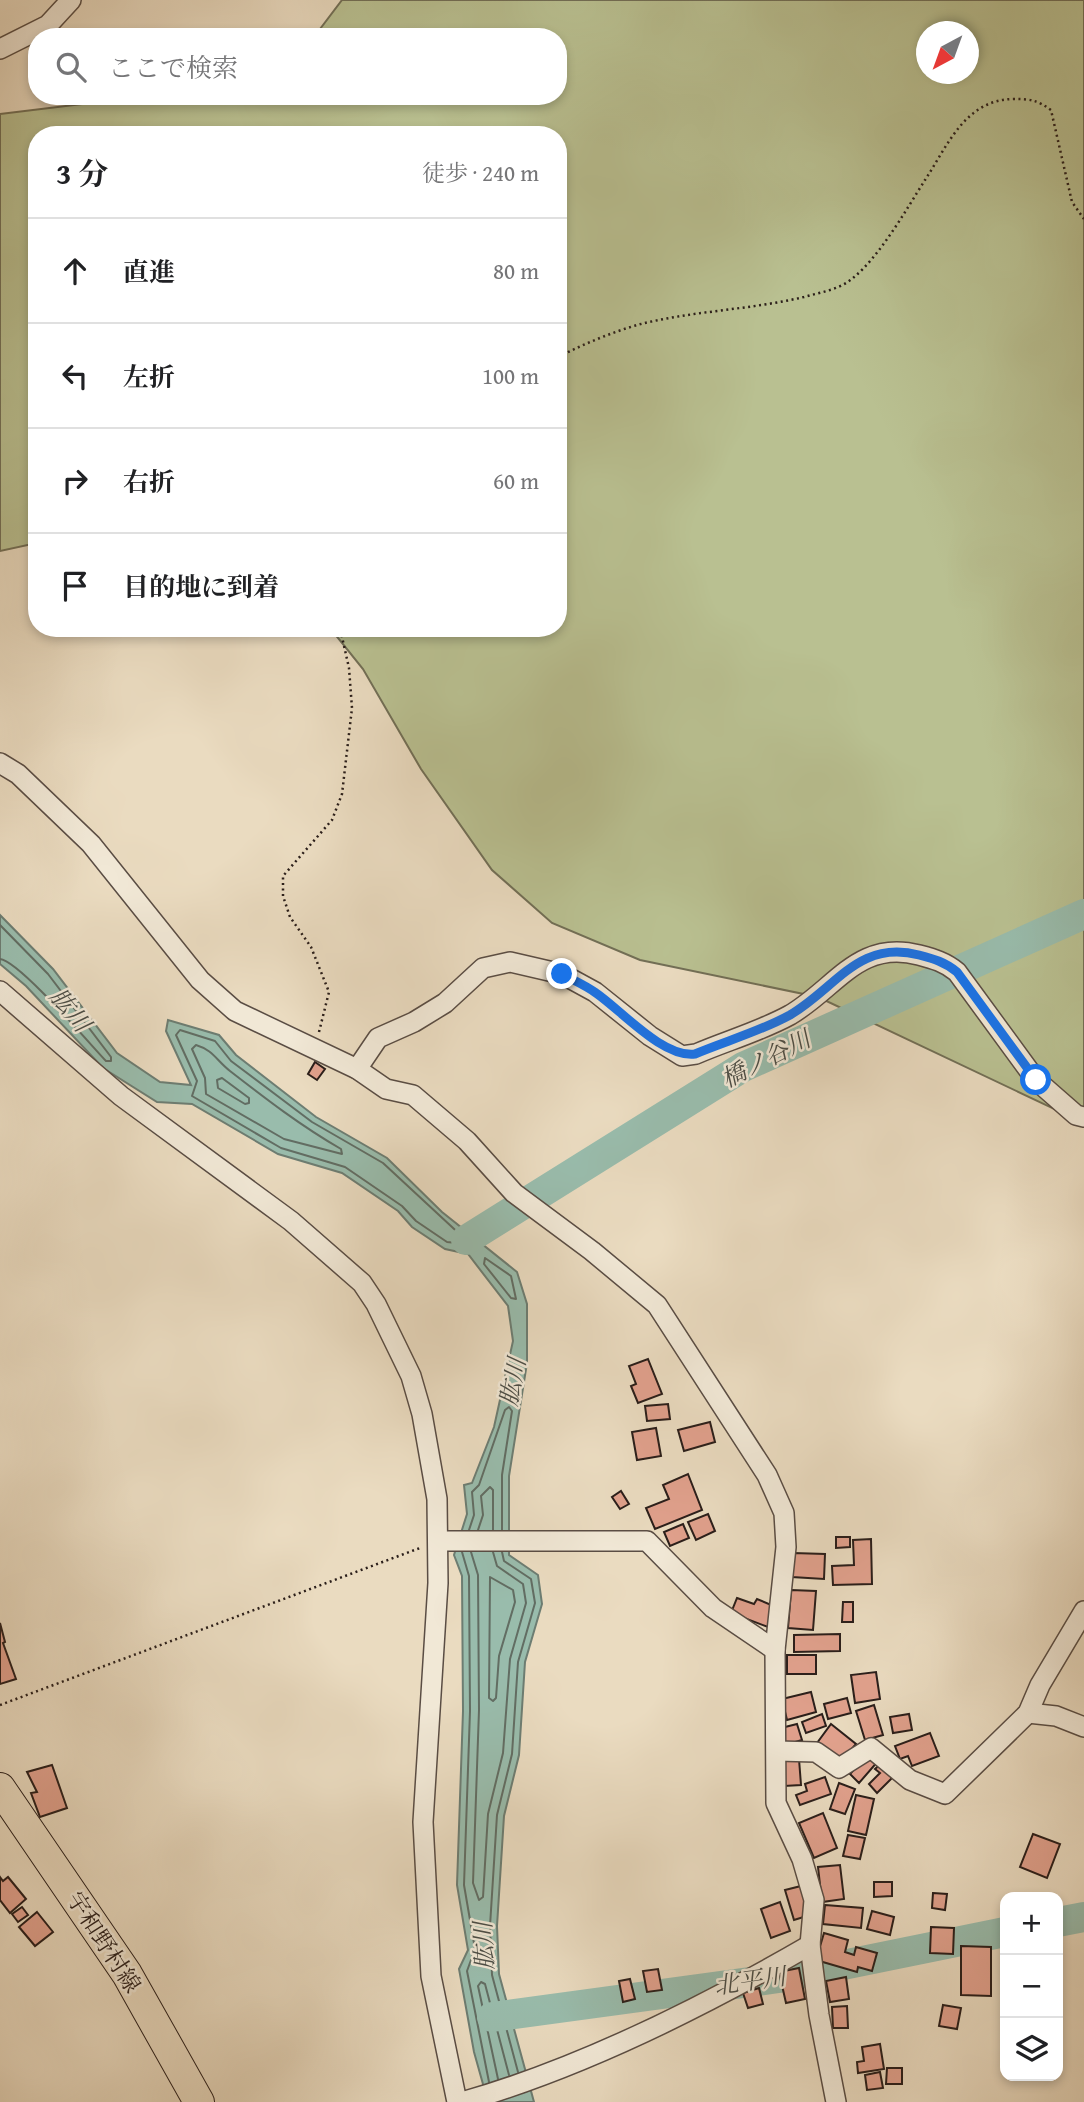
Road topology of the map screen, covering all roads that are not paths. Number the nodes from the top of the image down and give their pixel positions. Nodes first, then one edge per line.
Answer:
1 (71, 0) edge
2 (42, 28) edge
3 (28, 35) edge
4 (0, 48) edge
5 (0, 763) edge
6 (0, 991) edge
7 (357, 1069) junction
8 (1084, 1117) edge
9 (445, 1540) junction
10 (1084, 1611) edge
11 (775, 1650) junction
12 (1028, 1713) junction
13 (1084, 1727) edge
14 (777, 1751) junction
15 (0, 1788) edge
16 (810, 1945) junction
17 (463, 2101) edge
18 (199, 2102) edge
19 (836, 2102) edge

1 - 2 street
3 - 4 street
5 - 7 street
6 - 9 street
7 - 8 street
7 - 11 street
9 - 11 street
9 - 17 street
10 - 12 street
11 - 14 street
12 - 13 street
12 - 14 street
14 - 16 street
15 - 18 main road, 宇和野村線
16 - 17 street
16 - 19 street

